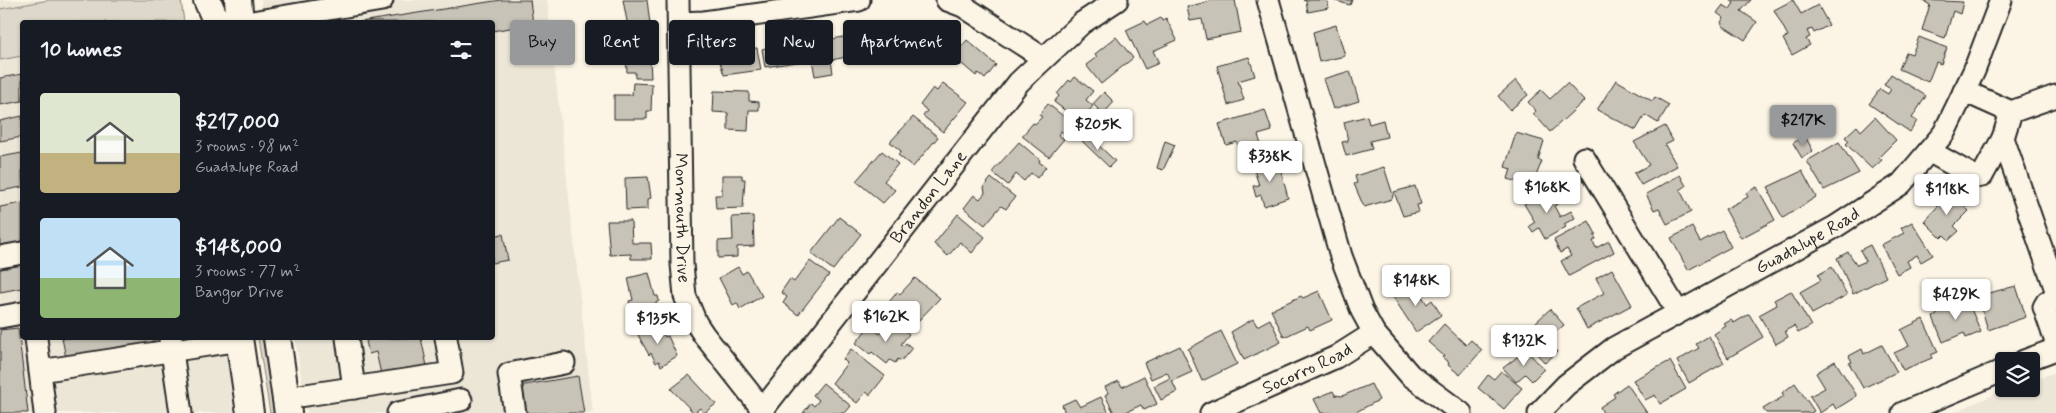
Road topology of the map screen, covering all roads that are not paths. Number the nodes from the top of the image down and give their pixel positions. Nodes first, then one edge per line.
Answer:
1 (199, 0) edge
2 (207, 0) edge
3 (238, 0) edge
4 (382, 0) edge
5 (678, 0) edge
6 (859, 0) edge
7 (947, 0) edge
8 (1117, 0) edge
9 (1268, 0) edge
10 (2001, 0) edge
11 (287, 8) edge
12 (201, 20) edge
13 (218, 20) edge
14 (240, 20) edge
15 (257, 20) edge
16 (680, 20) edge
17 (718, 20) edge
18 (1043, 58) junction
19 (680, 65) edge
20 (1964, 92) junction
21 (2056, 96) edge
22 (2012, 112) junction
23 (2003, 138) junction
24 (1929, 151) junction
25 (1584, 158) dead end
26 (20, 253) edge
27 (0, 257) edge
28 (2056, 290) edge
29 (2056, 300) edge
30 (1678, 312) junction
31 (20, 313) edge
32 (0, 317) edge
33 (1374, 333) junction
34 (36, 340) edge
35 (225, 340) edge
36 (239, 340) edge
37 (278, 340) edge
38 (347, 340) edge
39 (446, 340) edge
40 (2056, 342) edge
41 (171, 344) edge
42 (2056, 349) edge
43 (2040, 355) edge
44 (564, 363) dead end
45 (40, 371) junction
46 (1995, 374) edge
47 (354, 388) junction
48 (461, 400) dead end
49 (287, 406) edge
50 (761, 411) edge
51 (45, 413) edge
52 (181, 413) edge
53 (250, 413) edge
54 (398, 413) edge
55 (515, 413) edge
56 (1211, 413) edge
57 (1461, 413) edge
58 (1539, 413) edge
59 (1903, 413) edge

1 - 12 main road
2 - 13 main road
3 - 14 main road
4 - 11 street
5 - 16 street, Monmouth Drive
6 - 17 street
7 - 18 street
8 - 18 street, Brandon Lane
9 - 33 street
10 - 20 street, Guadalupe Road
11 - 15 street
18 - 50 street, Brandon Lane
19 - 50 street, Monmouth Drive
20 - 22 street
20 - 24 street, Guadalupe Road
21 - 22 street
22 - 23 street
23 - 24 street
23 - 28 street
24 - 30 street, Guadalupe Road
25 - 30 street
26 - 27 street
29 - 40 street
30 - 58 street, Guadalupe Road
31 - 32 street
33 - 56 street, Socorro Road
33 - 57 street
34 - 45 street
35 - 41 street
36 - 53 main road
37 - 49 main road
38 - 47 street
39 - 47 street
41 - 45 street
41 - 52 street
42 - 43 street
44 - 55 street
45 - 51 street
46 - 59 street
47 - 49 street
48 - 54 street

